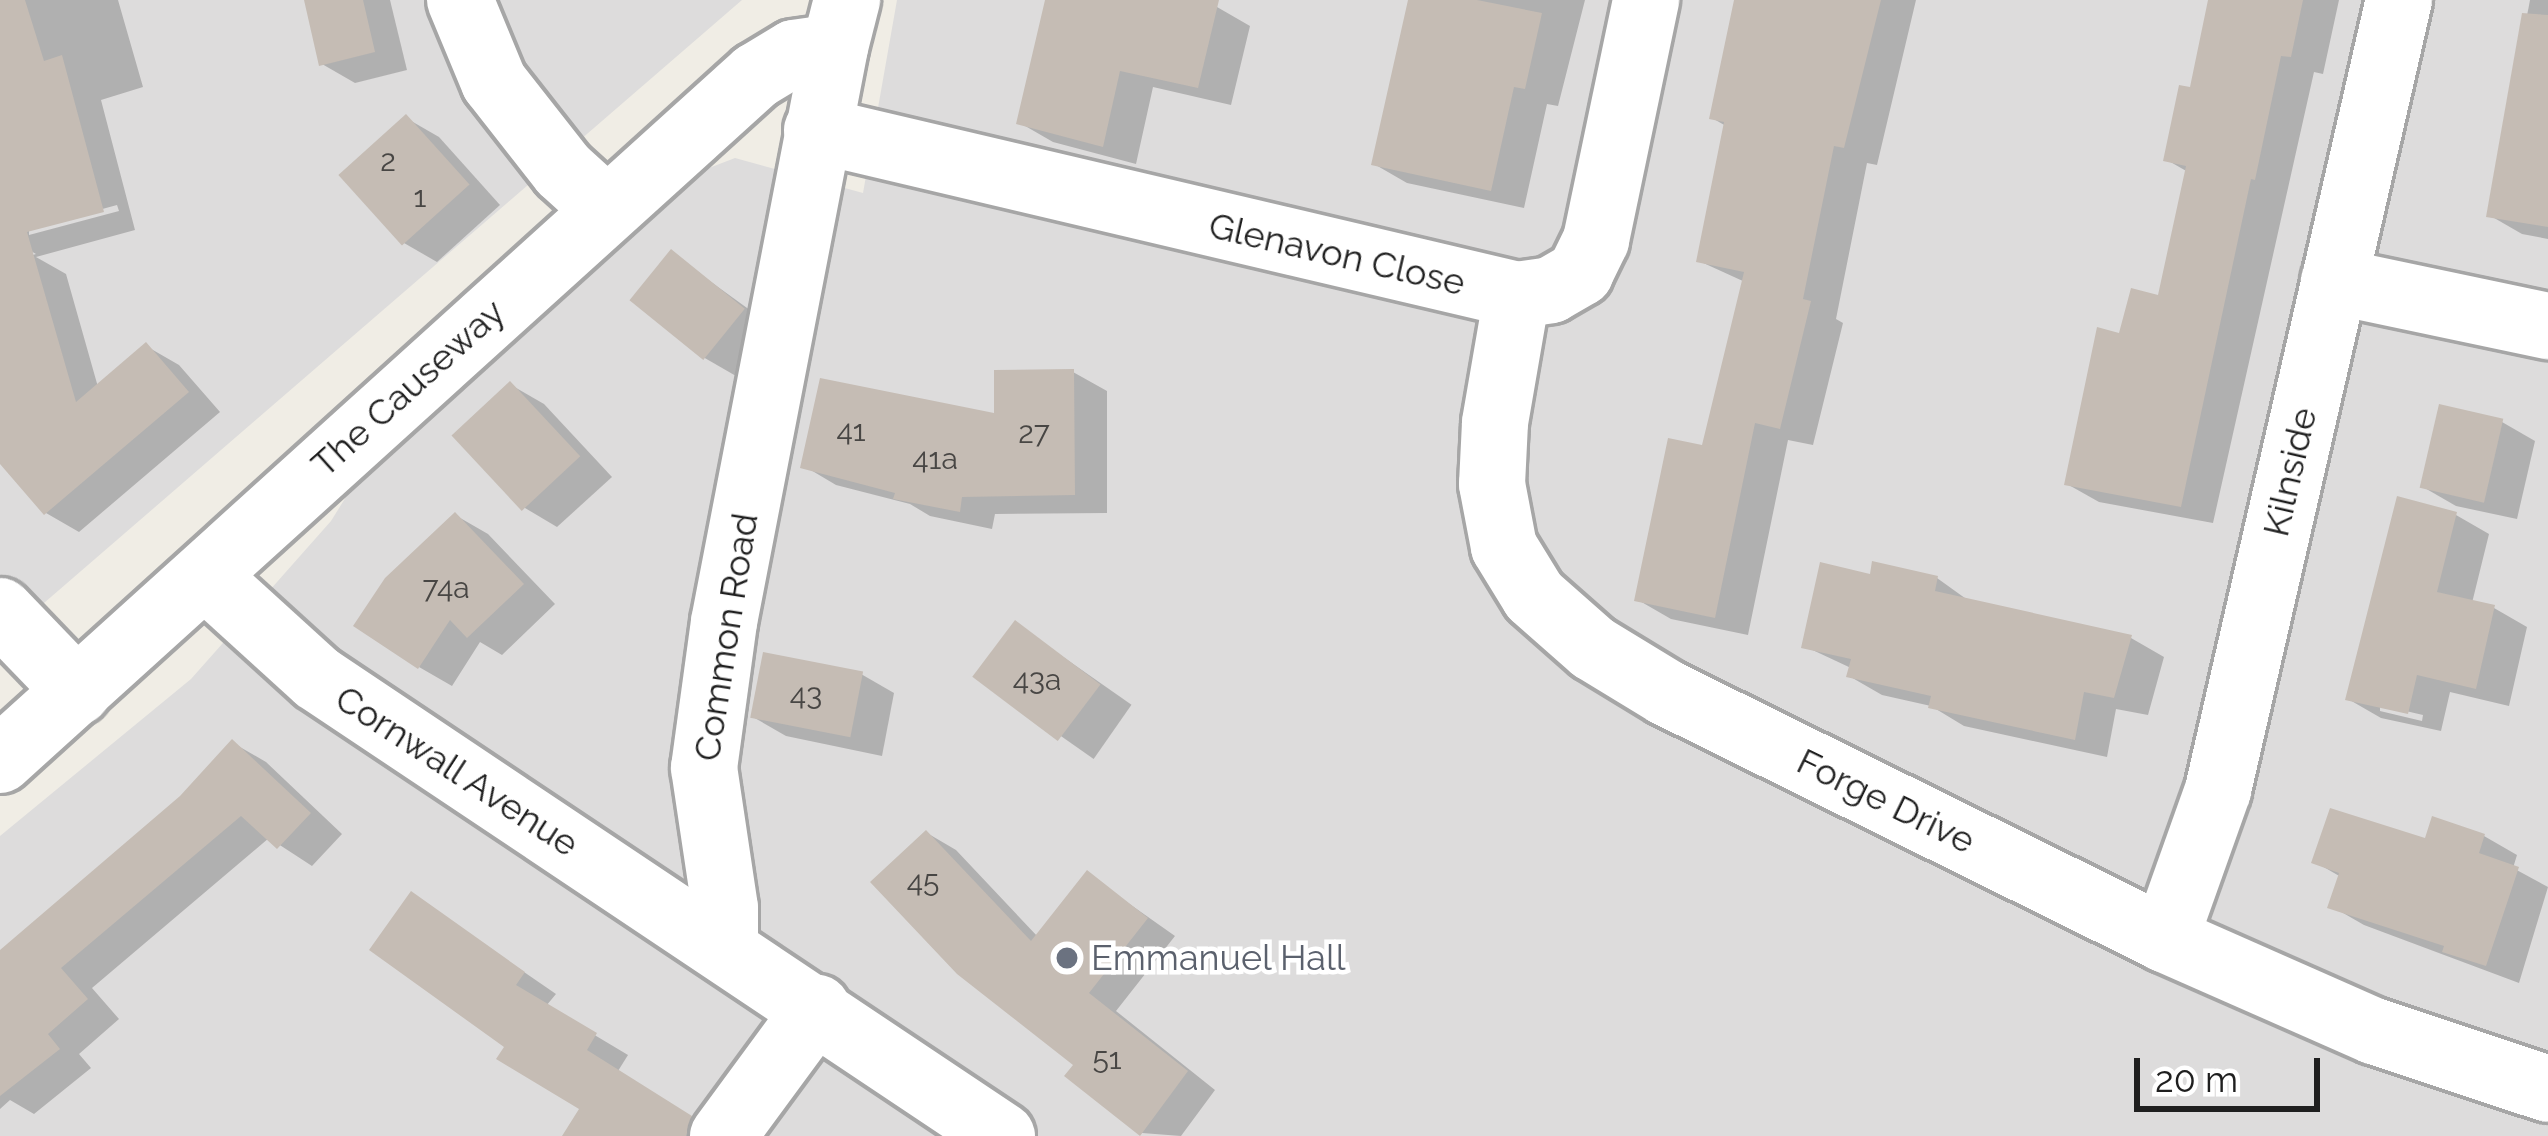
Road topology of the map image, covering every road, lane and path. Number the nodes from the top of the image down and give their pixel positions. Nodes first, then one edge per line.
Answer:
1 (460, 0) edge
2 (1646, 0) edge
3 (2399, 0) edge
4 (841, 24) edge
5 (818, 130) junction
6 (606, 208) junction
7 (2334, 280) junction
8 (1517, 295) junction
9 (2548, 326) edge
10 (206, 576) junction
11 (0, 611) edge
12 (78, 692) junction
13 (0, 760) edge
14 (2164, 938) junction
15 (725, 947) junction
16 (818, 1008) junction
17 (2548, 1089) edge
18 (723, 1136) edge
19 (1002, 1136) edge

1 - 6 street
2 - 8 street
3 - 7 street, Kilnside
4 - 5 street, Common Road
4 - 6 street, The Causeway
5 - 8 street, Glenavon Close
5 - 15 street, Common Road
6 - 10 street, The Causeway
7 - 9 street
7 - 14 street, Kilnside
8 - 14 street, Forge Drive
10 - 12 street, The Causeway
10 - 15 street, Cornwall Avenue
11 - 12 street
12 - 13 street, The Causeway
14 - 17 street, Forge Drive
15 - 16 street
16 - 18 street
16 - 19 street

